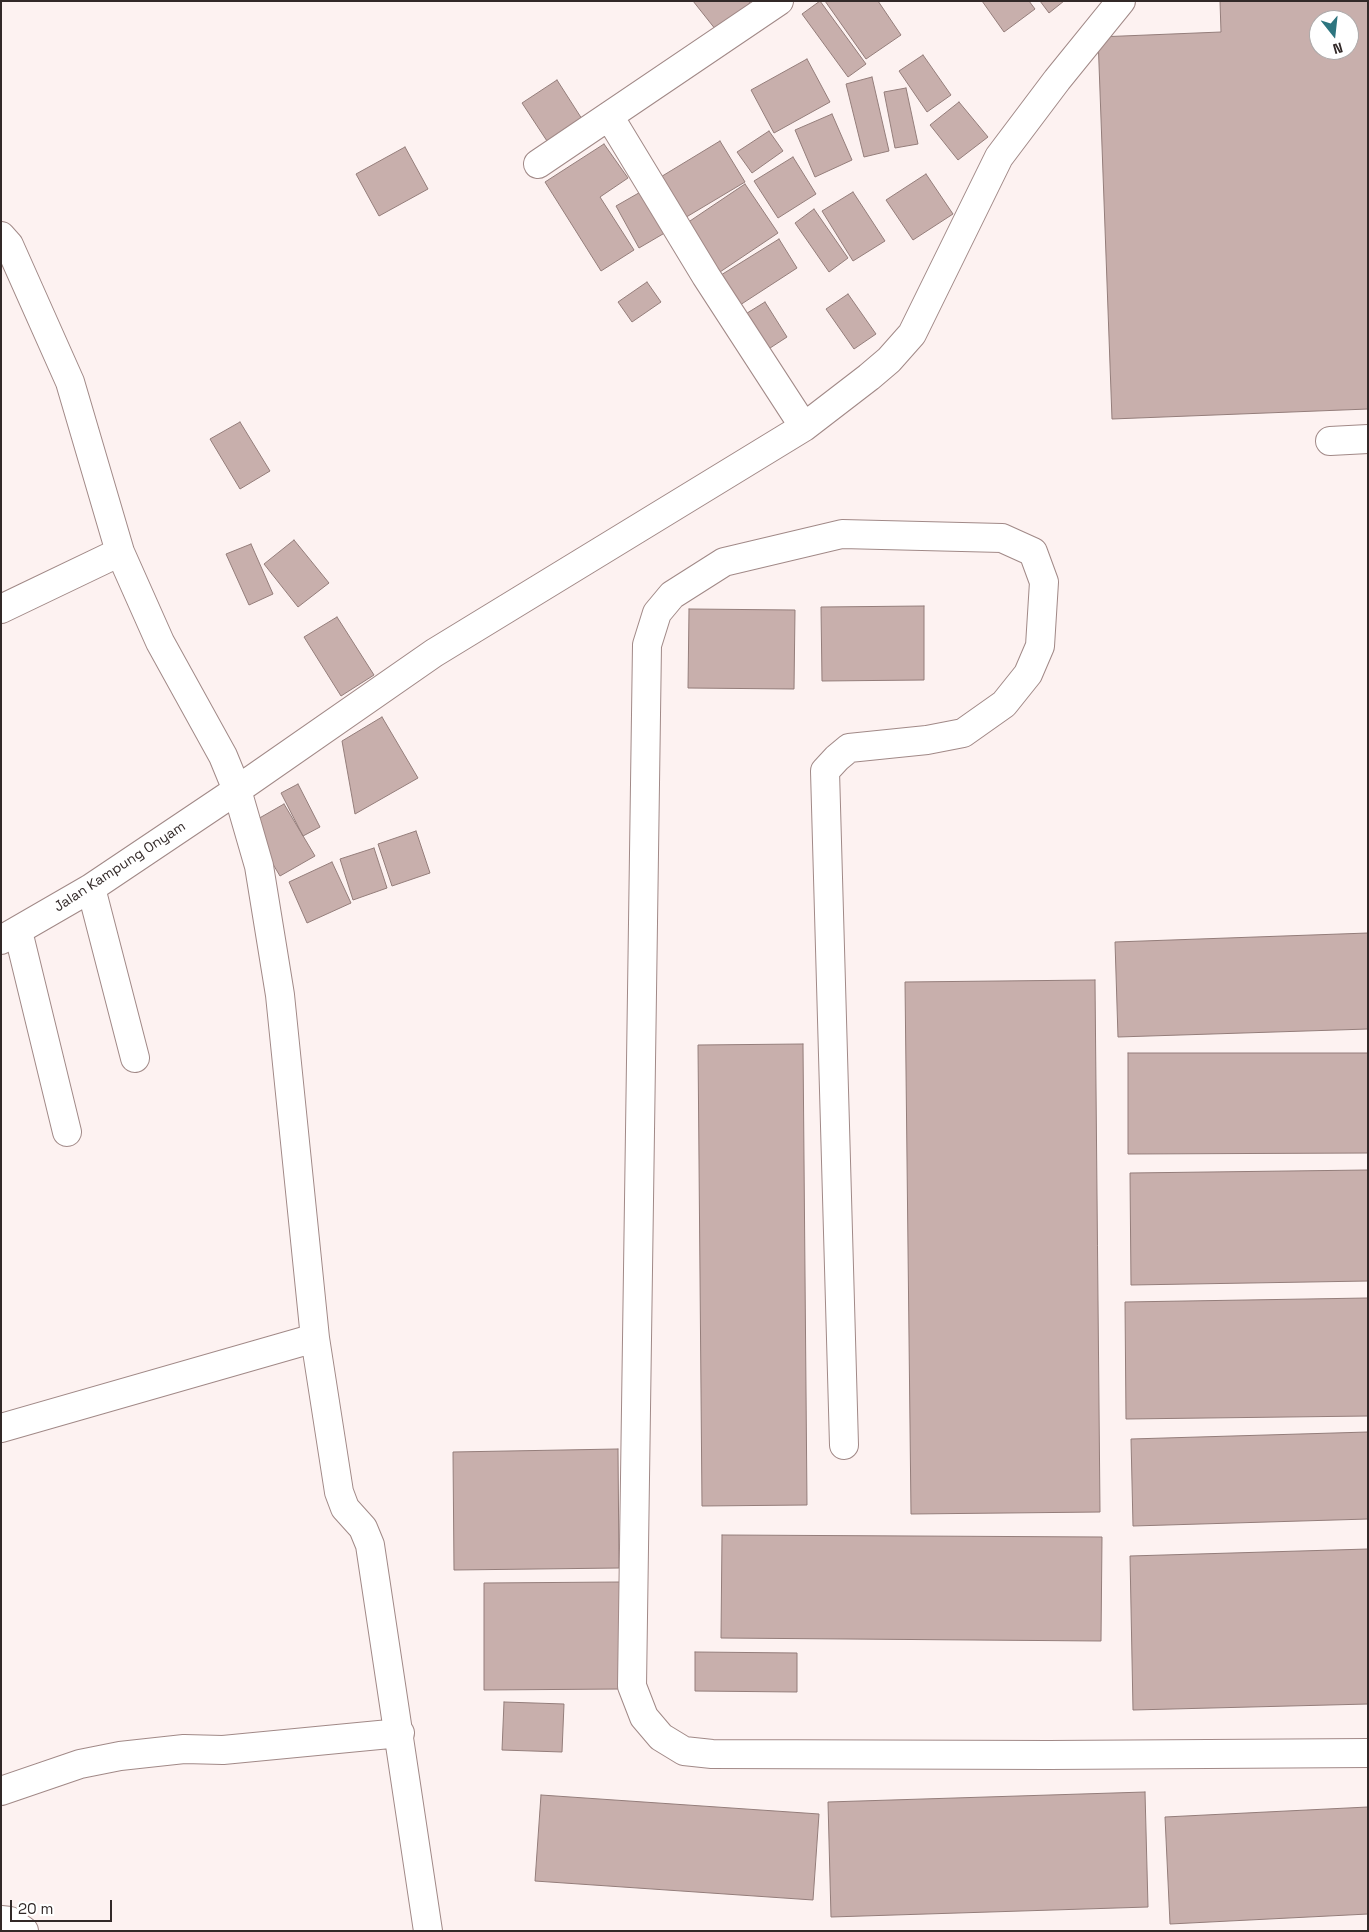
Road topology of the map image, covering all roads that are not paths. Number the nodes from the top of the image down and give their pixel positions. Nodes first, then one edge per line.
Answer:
1 (779, 1) edge
2 (1120, 1) edge
3 (609, 116) junction
4 (538, 164) dead end
5 (1, 236) edge
6 (804, 428) junction
7 (1368, 439) edge
8 (1330, 441) dead end
9 (120, 552) junction
10 (1, 609) edge
11 (238, 790) junction
12 (91, 888) junction
13 (10, 936) edge
14 (135, 1058) dead end
15 (67, 1132) dead end
16 (315, 1338) junction
17 (1, 1428) edge
18 (844, 1445) dead end
19 (400, 1733) junction
20 (1368, 1753) edge
21 (1, 1791) edge
22 (1, 1920) edge
23 (24, 1931) edge
24 (428, 1931) edge

1 - 3 street
2 - 6 street, Jalan Kampung Onyam
3 - 4 street
3 - 6 street
5 - 9 street
6 - 11 street, Jalan Kampung Onyam
7 - 8 street
9 - 10 street
9 - 11 street
11 - 12 street, Jalan Kampung Onyam
11 - 16 street
12 - 13 street, Jalan Kampung Onyam
12 - 14 street
13 - 15 street
16 - 17 street
16 - 19 street
18 - 20 street
19 - 21 street
19 - 24 street
22 - 23 street

